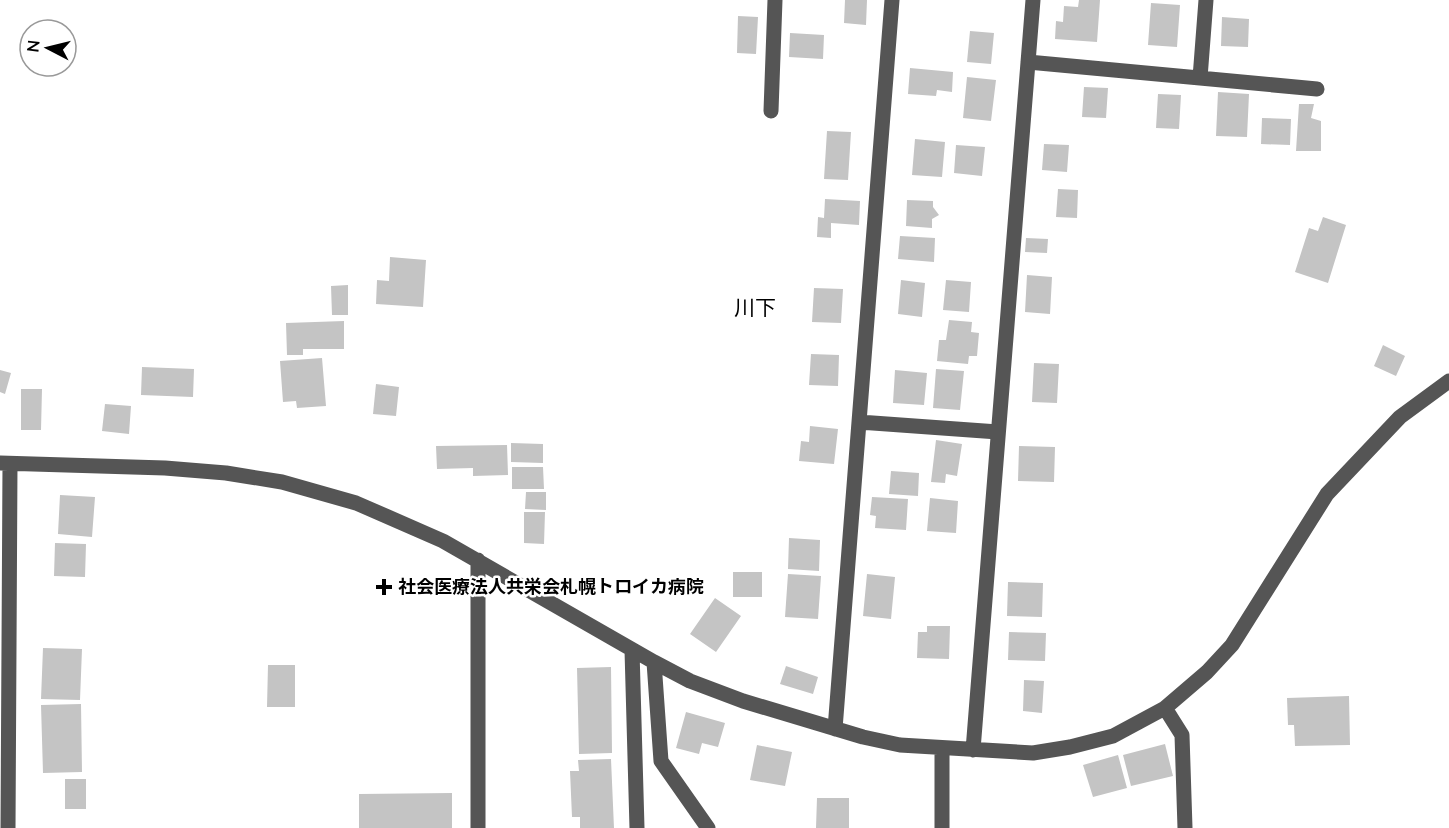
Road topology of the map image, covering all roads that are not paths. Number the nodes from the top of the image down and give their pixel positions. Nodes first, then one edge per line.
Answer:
1 (775, 0) edge
2 (892, 0) edge
3 (1033, 0) edge
4 (1206, 0) edge
5 (1028, 62) junction
6 (1200, 78) junction
7 (1317, 89) dead end
8 (771, 111) dead end
9 (1449, 381) edge
10 (859, 422) junction
11 (998, 432) junction
12 (5, 464) edge
13 (478, 560) junction
14 (632, 650) junction
15 (654, 662) junction
16 (1165, 708) junction
17 (835, 729) junction
18 (942, 749) junction
19 (973, 750) junction
20 (8, 828) edge
21 (478, 828) edge
22 (638, 828) edge
23 (708, 828) edge
24 (942, 828) edge
25 (1185, 828) edge

1 - 8 street
2 - 10 street
3 - 5 street
4 - 6 street
5 - 6 street
5 - 11 street
6 - 7 street
9 - 16 street
10 - 11 street
10 - 17 street
11 - 19 street
12 - 13 street
12 - 20 street
13 - 14 street
13 - 21 street
14 - 15 street
14 - 22 street
15 - 17 street
15 - 23 street
16 - 19 street
16 - 25 street
17 - 18 street
18 - 19 street
18 - 24 street

